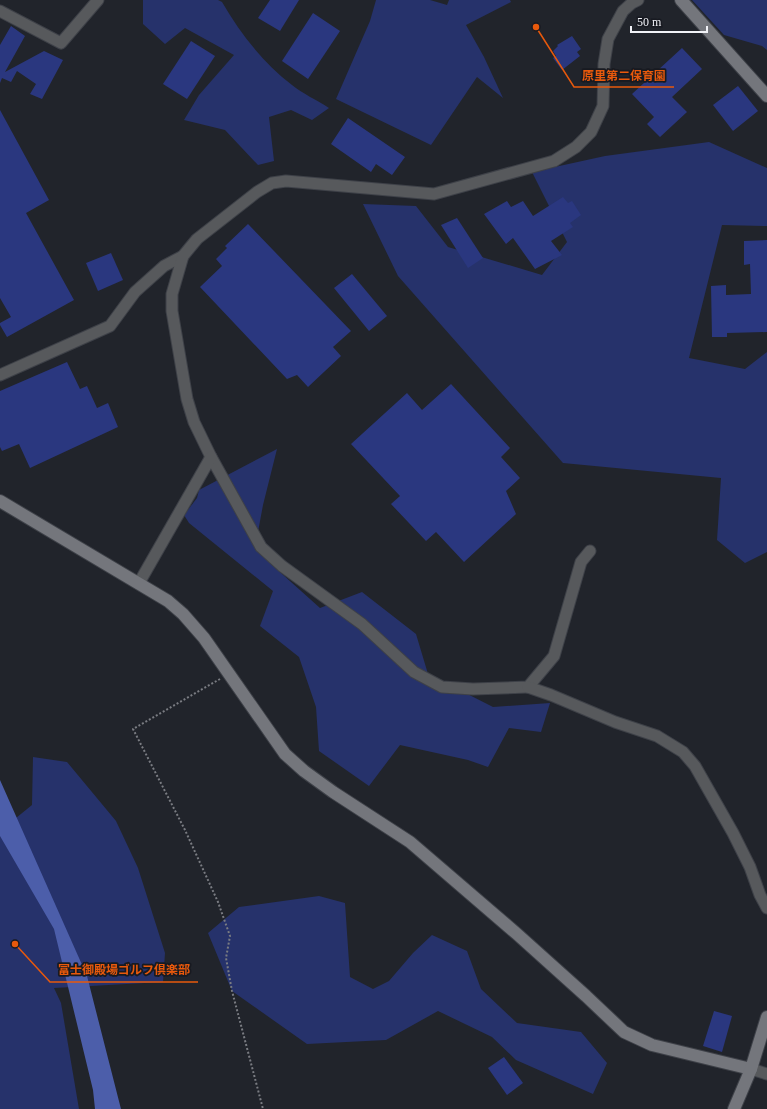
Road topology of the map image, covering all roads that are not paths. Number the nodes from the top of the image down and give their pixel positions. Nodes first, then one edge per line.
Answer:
1 (98, 0) edge
2 (638, 0) edge
3 (681, 0) edge
4 (0, 11) edge
5 (767, 96) edge
6 (183, 256) junction
7 (0, 375) edge
8 (211, 457) junction
9 (0, 501) edge
10 (590, 551) dead end
11 (139, 583) junction
12 (528, 687) junction
13 (767, 908) edge
14 (767, 1017) edge
15 (751, 1069) junction
16 (767, 1074) edge
17 (734, 1109) edge

1 - 4 street
2 - 6 street
3 - 5 street
6 - 7 street
6 - 8 street
8 - 11 street
8 - 12 street
9 - 11 street
10 - 12 street
11 - 15 street
12 - 13 street
14 - 15 street
15 - 16 street
15 - 17 street

